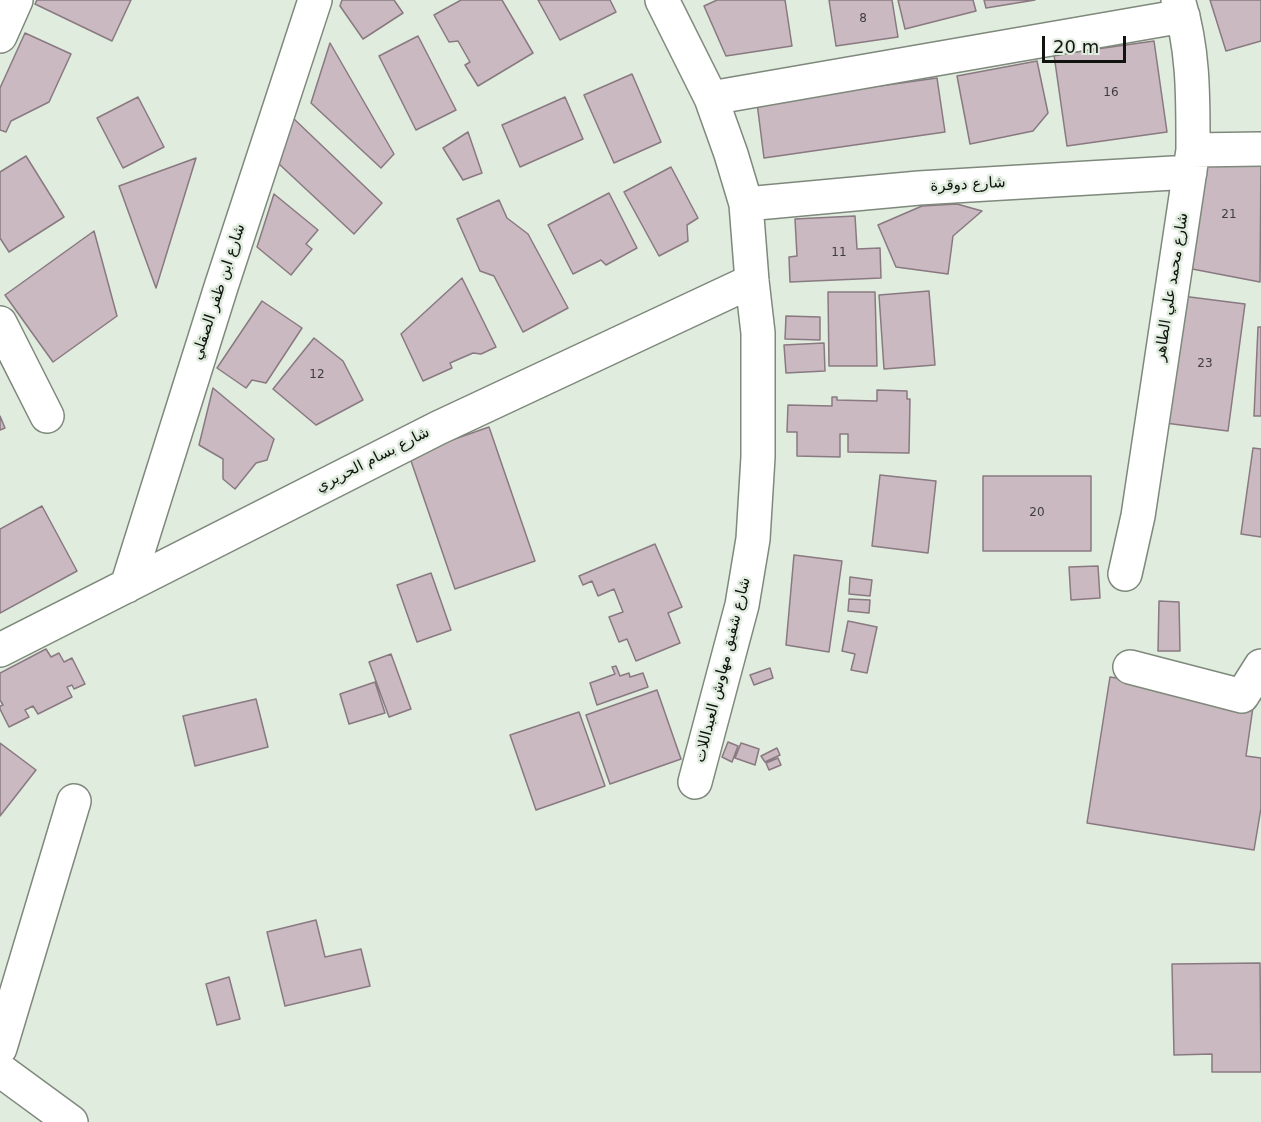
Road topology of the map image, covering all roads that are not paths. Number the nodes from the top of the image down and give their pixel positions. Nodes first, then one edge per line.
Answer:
1 (16, 0) edge
2 (315, 0) edge
3 (662, 0) edge
4 (1180, 8) edge
5 (0, 36) edge
6 (711, 98) junction
7 (1261, 149) edge
8 (1191, 161) junction
9 (746, 204) junction
10 (752, 281) junction
11 (0, 324) edge
12 (47, 416) dead end
13 (1125, 574) dead end
14 (127, 586) junction
15 (0, 650) edge
16 (1261, 666) edge
17 (1130, 667) dead end
18 (695, 782) dead end
19 (74, 801) dead end
20 (0, 1048) edge
21 (0, 1070) edge
22 (70, 1122) edge

1 - 5 street
2 - 14 street, شارع ابن ظفر الصقلي
3 - 6 street, شارع شفيق مهاوش العبداللات
4 - 6 street
4 - 8 street, شارع محمد علي الطاهر
6 - 9 street, شارع شفيق مهاوش العبداللات
7 - 8 street, شارع دوقرة
8 - 9 street, شارع دوقرة
8 - 13 street, شارع محمد علي الطاهر
9 - 10 street, شارع شفيق مهاوش العبداللات
10 - 14 street, شارع بسام الحريري
10 - 18 street, شارع شفيق مهاوش العبداللات
11 - 12 street
14 - 15 street, شارع بسام الحريري
16 - 17 street
19 - 20 street
21 - 22 street

